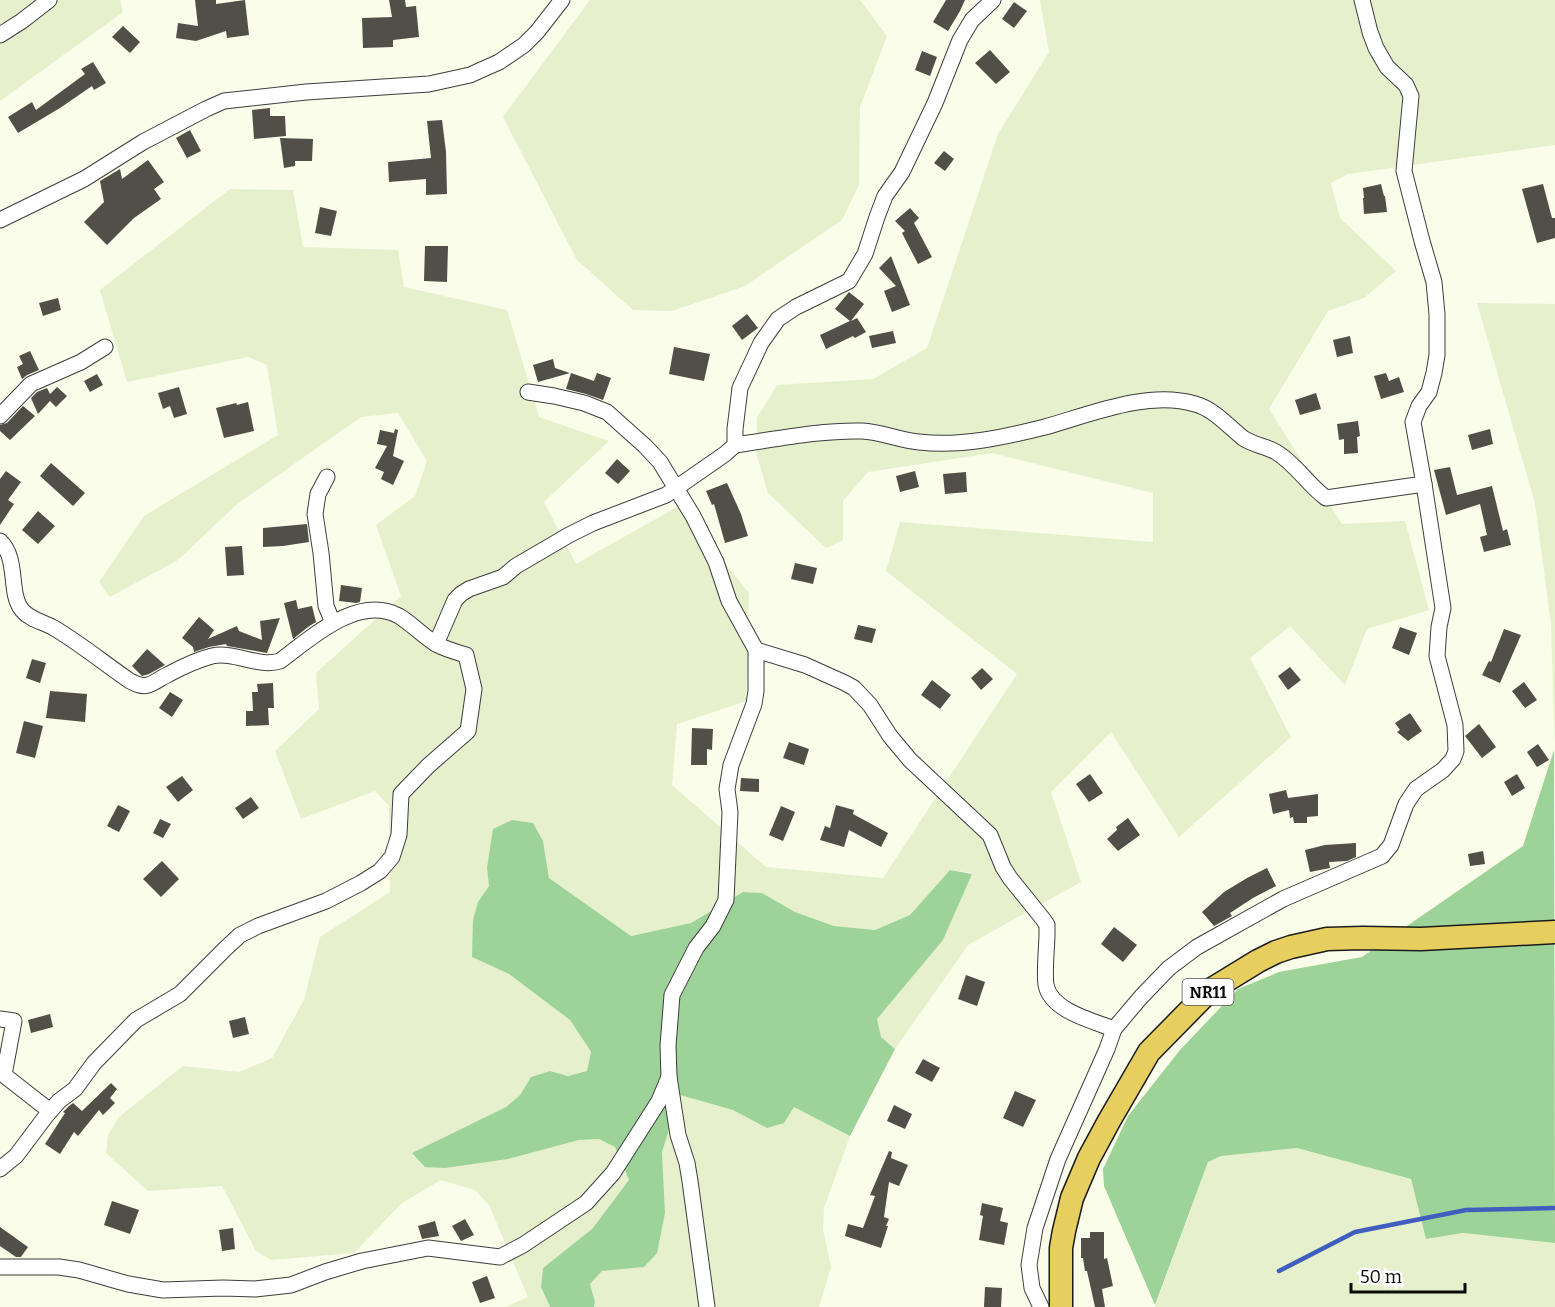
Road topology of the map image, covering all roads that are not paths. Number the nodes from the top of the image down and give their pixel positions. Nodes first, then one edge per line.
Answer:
1 (49, 0) edge
2 (562, 0) edge
3 (993, 0) edge
4 (1362, 0) edge
5 (0, 35) edge
6 (0, 220) edge
7 (105, 347) dead end
8 (528, 392) dead end
9 (0, 416) edge
10 (735, 446) junction
11 (327, 477) dead end
12 (1424, 484) junction
13 (677, 488) junction
14 (0, 541) edge
15 (333, 623) junction
16 (436, 644) junction
17 (756, 650) junction
18 (1555, 932) edge
19 (0, 1019) edge
20 (1114, 1029) junction
21 (669, 1077) junction
22 (50, 1111) junction
23 (0, 1169) edge
24 (0, 1267) edge
25 (707, 1307) edge
26 (1041, 1307) edge
27 (1061, 1307) edge

1 - 5 street
2 - 6 street
3 - 10 street
4 - 12 street
7 - 9 street
8 - 13 street
10 - 12 street
10 - 13 street
11 - 15 street
12 - 20 street
13 - 16 street
13 - 17 street
14 - 15 street
15 - 16 street
16 - 22 street
17 - 20 street
17 - 21 street
18 - 27 highway, NR11
19 - 22 street
20 - 26 street
21 - 24 street
21 - 25 street
22 - 23 street

